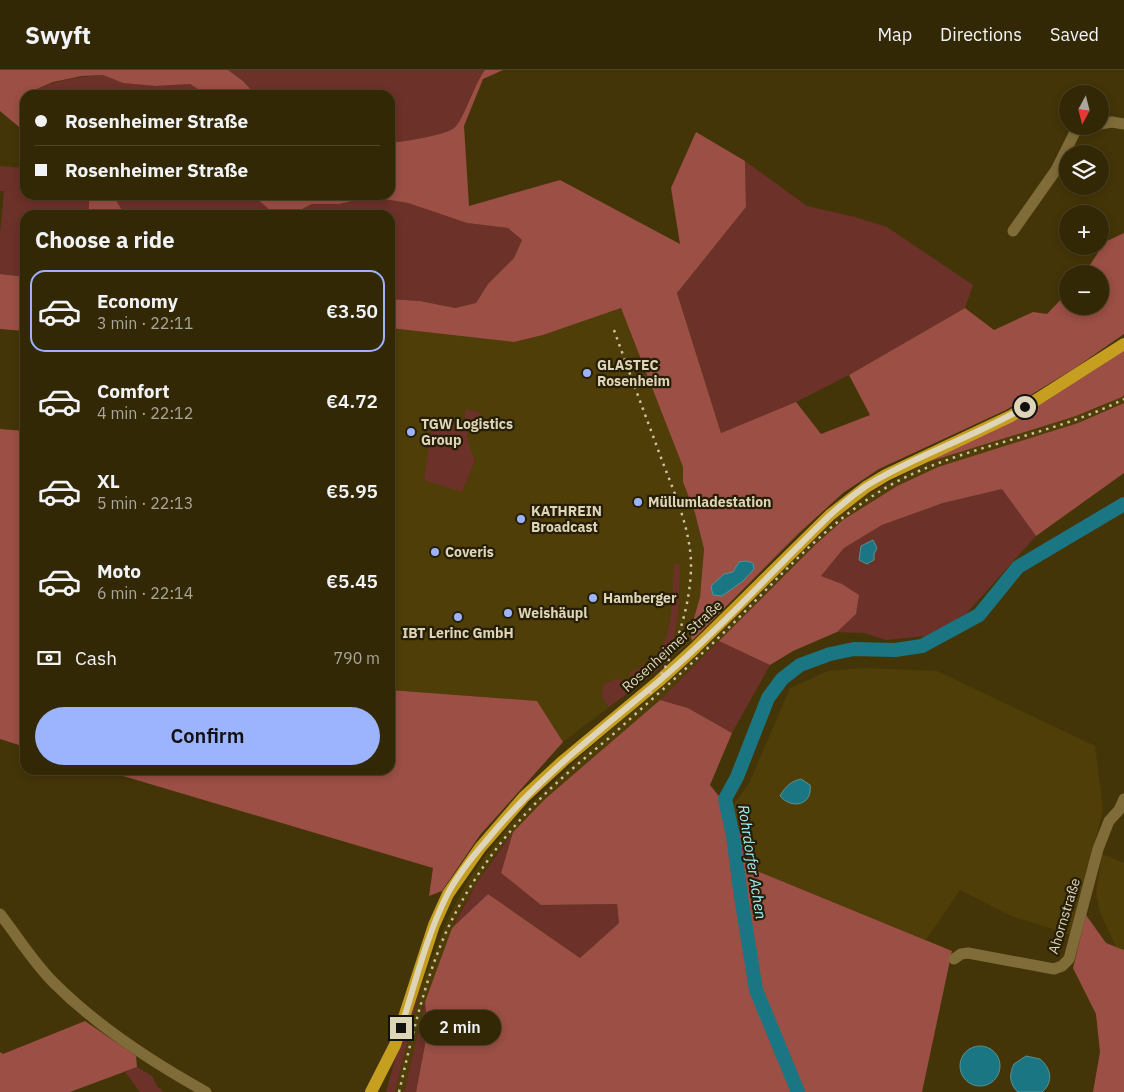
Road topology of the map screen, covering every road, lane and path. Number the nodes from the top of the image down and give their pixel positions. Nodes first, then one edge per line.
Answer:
1 (1109, 122) edge
2 (1124, 124) edge
3 (1074, 135) edge
4 (1013, 231) dead end
5 (1124, 344) edge
6 (1124, 799) edge
7 (0, 914) edge
8 (954, 959) dead end
9 (206, 1092) edge
10 (371, 1092) edge

1 - 2 street
3 - 4 street
5 - 10 main road, Rosenheimer Straße
6 - 8 street, Ahornstraße
7 - 9 street

